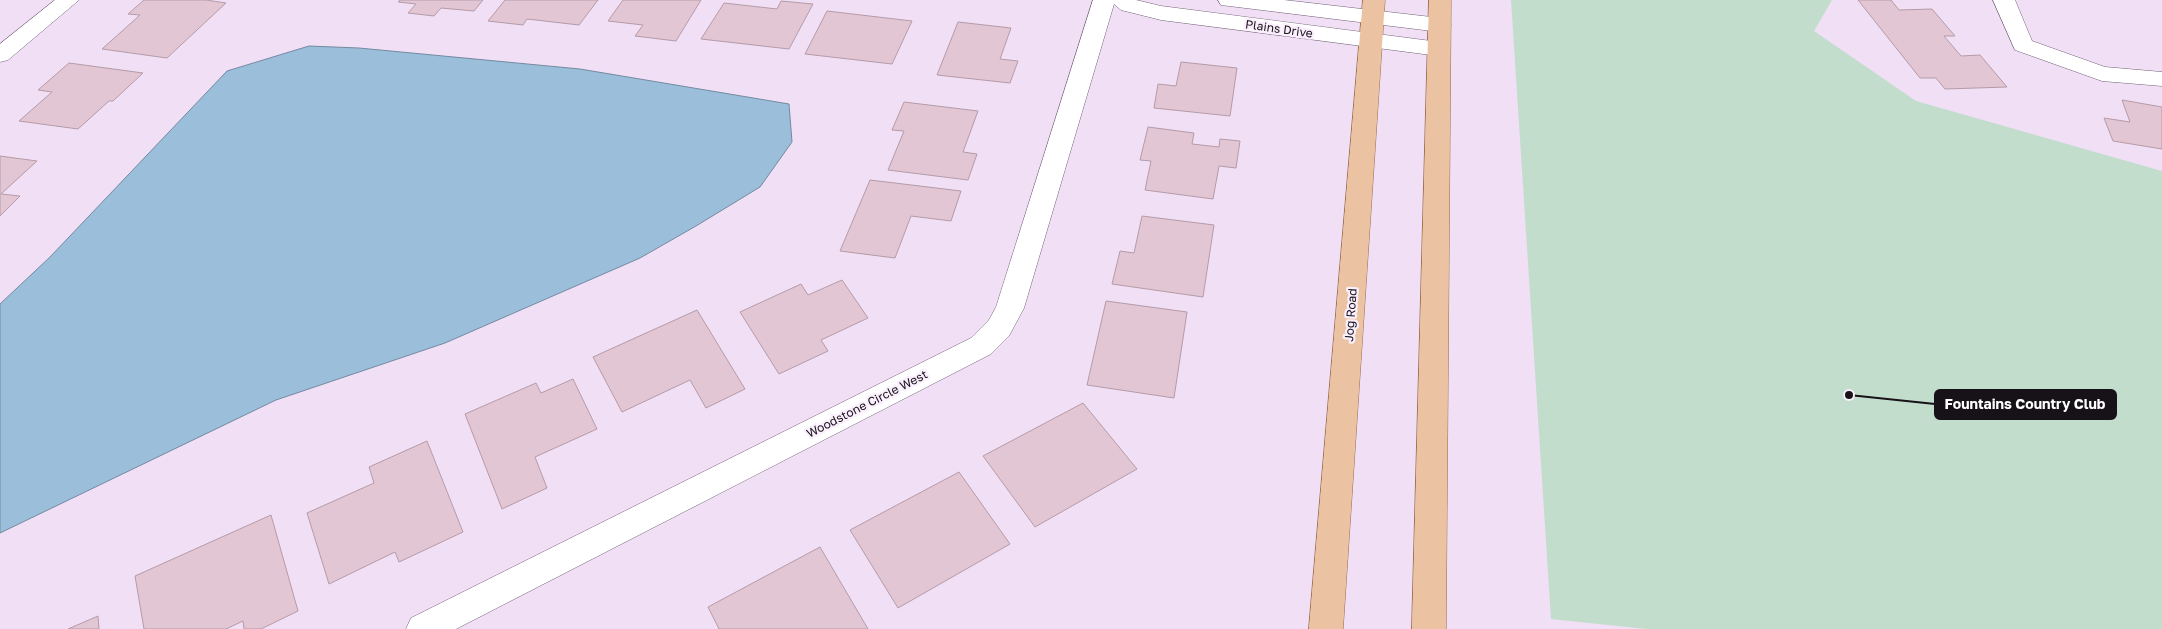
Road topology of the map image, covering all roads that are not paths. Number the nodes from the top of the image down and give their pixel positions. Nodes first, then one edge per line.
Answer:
1 (68, 0) edge
2 (1104, 0) edge
3 (1122, 0) edge
4 (1229, 0) edge
5 (2004, 0) edge
6 (1373, 20) edge
7 (1440, 25) edge
8 (0, 55) edge
9 (2162, 79) edge
10 (1429, 617) edge
11 (424, 629) edge
12 (1326, 629) edge

1 - 8 street
2 - 11 street, Woodstone Circle West
3 - 6 street, Plains Drive
4 - 6 street, Plains Drive
5 - 9 street
6 - 7 street, Plains Drive
6 - 12 main road, Jog Road
7 - 10 main road

